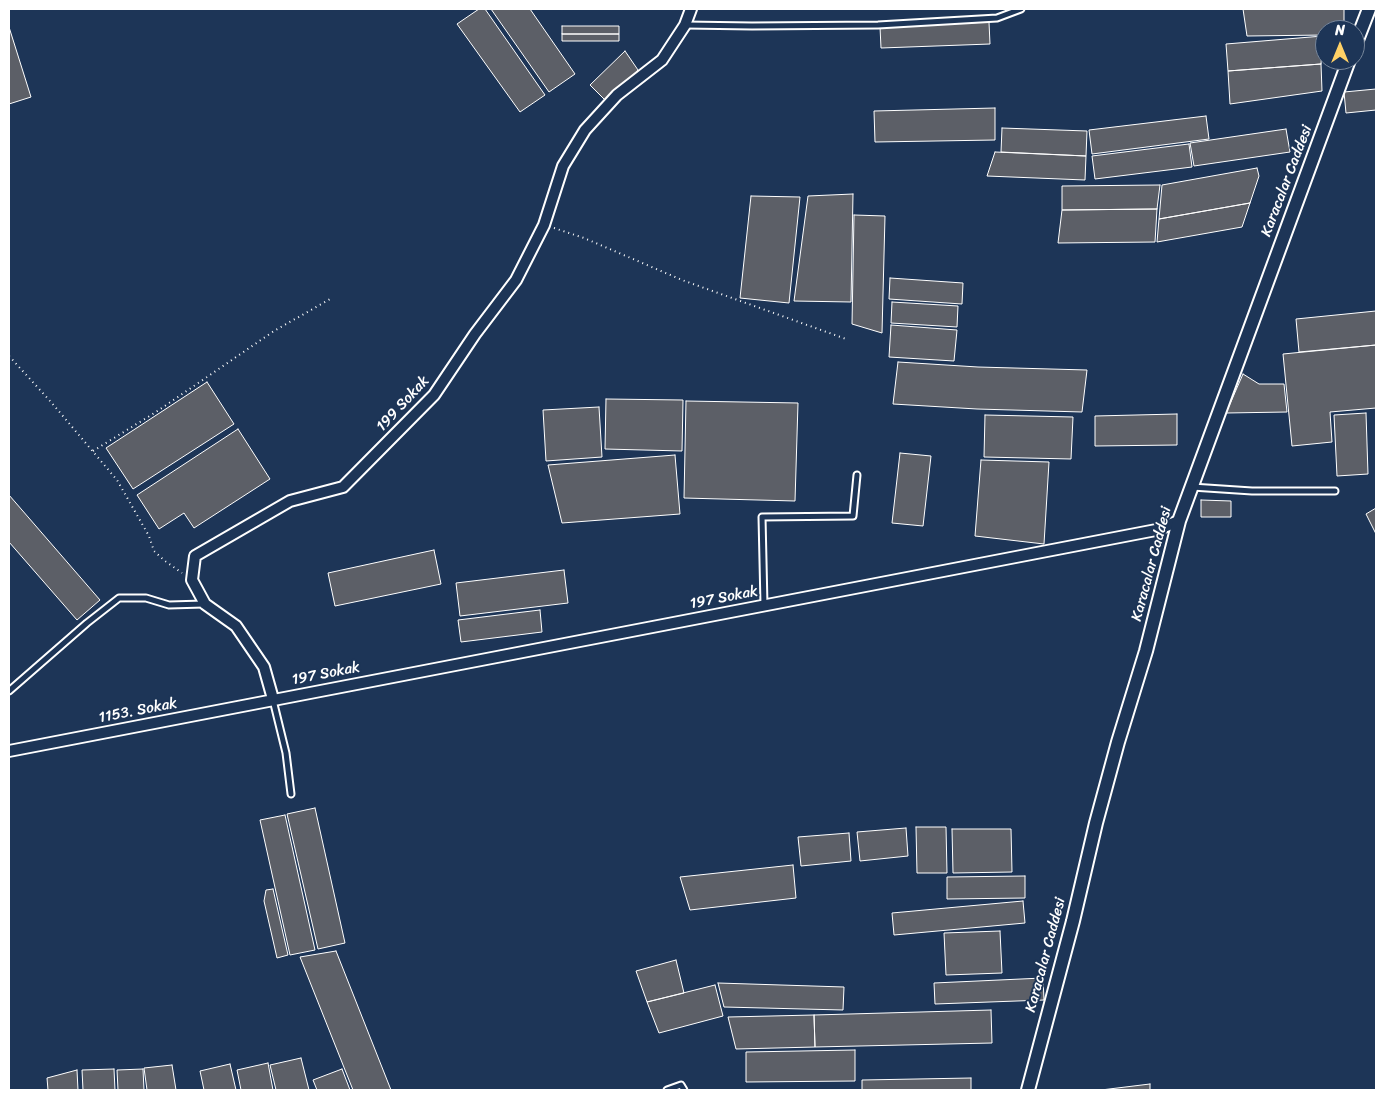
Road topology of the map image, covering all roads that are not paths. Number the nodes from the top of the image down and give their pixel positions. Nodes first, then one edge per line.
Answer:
1 (690, 9) edge
2 (1021, 9) edge
3 (685, 25) junction
4 (1346, 70) edge
5 (857, 475) dead end
6 (1191, 487) junction
7 (1335, 490) dead end
8 (1179, 521) junction
9 (205, 604) junction
10 (764, 605) junction
11 (9, 691) edge
12 (273, 699) junction
13 (9, 751) edge
14 (291, 794) dead end
15 (667, 1090) edge
16 (684, 1090) edge
17 (1028, 1090) edge

1 - 3 street, 199 Sokak
2 - 3 lane
3 - 9 street, 199 Sokak
4 - 6 street, Karacalar Caddesi
5 - 10 lane
6 - 7 lane
6 - 8 street, Karacalar Caddesi
8 - 10 street, 197 Sokak
8 - 17 street, Karacalar Caddesi
9 - 11 lane
9 - 12 street
10 - 12 street, 197 Sokak
12 - 13 street, 1153. Sokak
12 - 14 lane
15 - 16 lane

